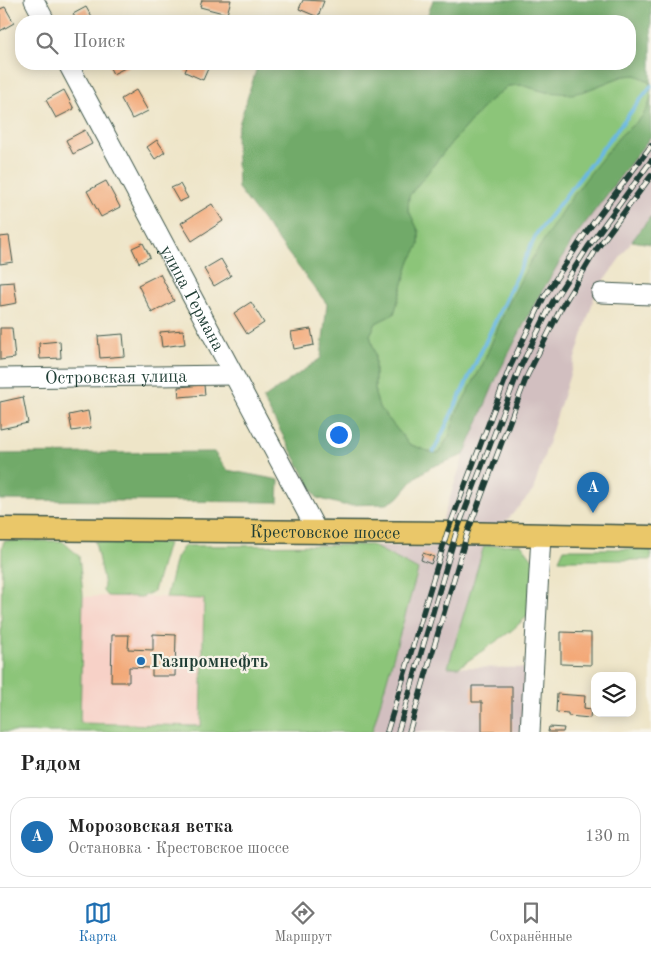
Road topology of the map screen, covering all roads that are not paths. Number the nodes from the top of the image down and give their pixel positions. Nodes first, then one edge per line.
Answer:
1 (34, 0) edge
2 (42, 15) edge
3 (71, 70) edge
4 (601, 293) dead end
5 (651, 295) edge
6 (233, 375) junction
7 (0, 378) edge
8 (0, 529) edge
9 (318, 533) junction
10 (540, 536) junction
11 (651, 537) edge
12 (530, 732) edge

1 - 2 street
3 - 6 street, улица Германа
4 - 5 street
6 - 7 street, Островская улица
6 - 9 street, улица Германа
8 - 9 main road, Крестовское шоссе
9 - 10 main road, Крестовское шоссе
10 - 11 main road, Крестовское шоссе
10 - 12 street

